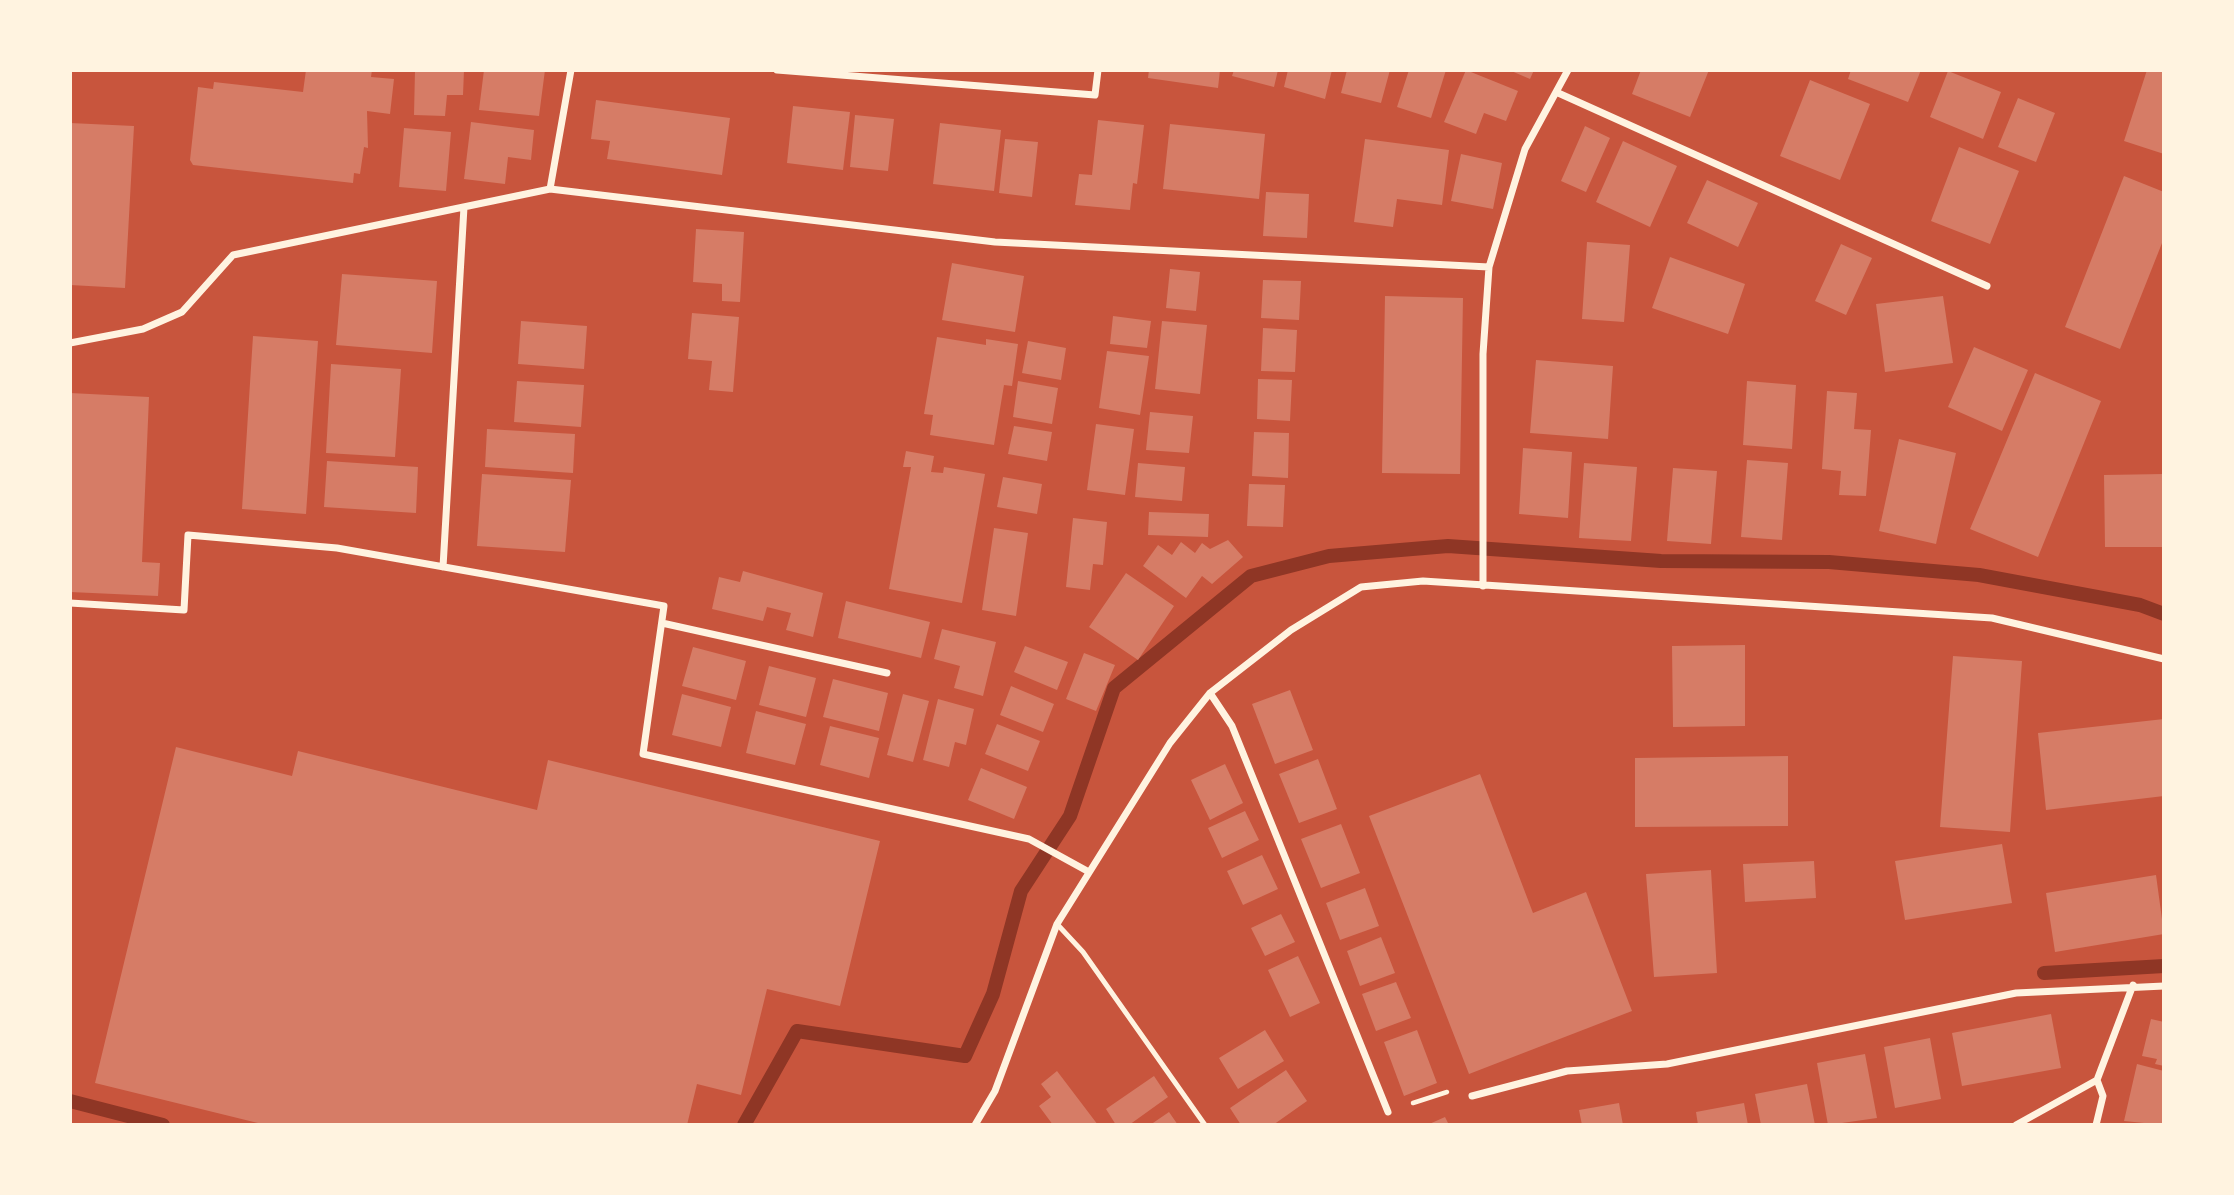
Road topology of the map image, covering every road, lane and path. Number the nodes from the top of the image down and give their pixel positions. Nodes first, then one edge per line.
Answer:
1 (571, 70) edge
2 (777, 70) edge
3 (1098, 70) edge
4 (1568, 70) edge
5 (1556, 92) junction
6 (550, 189) junction
7 (464, 207) junction
8 (1489, 267) junction
9 (1987, 286) dead end
10 (70, 343) edge
11 (443, 567) junction
12 (1483, 586) junction
13 (70, 603) edge
14 (662, 623) junction
15 (2164, 659) edge
16 (887, 673) dead end
17 (1210, 693) junction
18 (1089, 872) junction
19 (1057, 925) junction
20 (2133, 985) junction
21 (2164, 986) edge
22 (2097, 1080) junction
23 (1472, 1096) joint
24 (1388, 1112) joint
25 (975, 1125) edge
26 (1205, 1125) edge
27 (2016, 1125) edge
28 (2096, 1125) edge

1 - 6 street
2 - 3 street
4 - 5 street
5 - 8 street
5 - 9 street
6 - 7 street
6 - 8 street
7 - 10 street
7 - 11 street
8 - 12 street
11 - 13 street
11 - 14 street
12 - 15 street
12 - 17 street
14 - 16 street
14 - 18 street
17 - 18 street
17 - 24 street
18 - 19 street
19 - 25 street
19 - 26 lane
20 - 21 street
20 - 22 street
20 - 23 street
22 - 27 street
22 - 28 street
23 - 24 path

